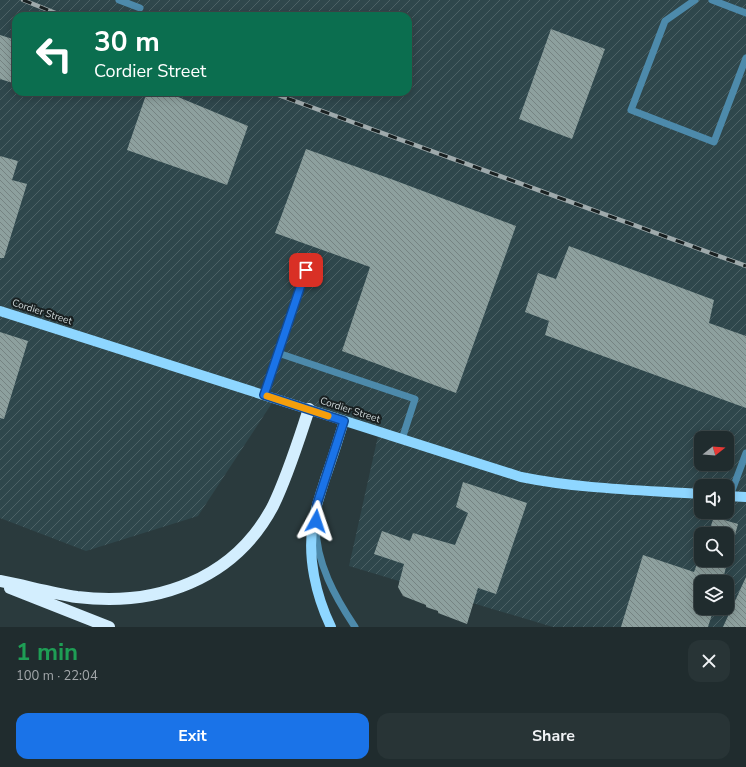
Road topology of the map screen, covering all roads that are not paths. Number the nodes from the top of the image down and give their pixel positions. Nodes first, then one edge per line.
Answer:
1 (119, 0) edge
2 (695, 0) edge
3 (712, 0) edge
4 (140, 8) dead end
5 (746, 13) edge
6 (746, 58) edge
7 (310, 256) dead end
8 (0, 311) edge
9 (278, 353) junction
10 (264, 395) junction
11 (309, 409) junction
12 (344, 421) junction
13 (402, 439) junction
14 (746, 453) edge
15 (734, 482) edge
16 (694, 493) edge
17 (734, 496) edge
18 (746, 497) edge
19 (317, 504) junction
20 (0, 581) edge
21 (0, 584) edge
22 (109, 627) edge
23 (331, 627) edge
24 (355, 627) edge

1 - 4 street
2 - 6 street
3 - 5 street
7 - 9 street
8 - 10 main road, Cordier Street
9 - 10 street
9 - 13 street
10 - 11 main road, Cordier Street
11 - 12 main road, Cordier Street
11 - 20 highway
12 - 13 main road, Cordier Street
12 - 19 main road
13 - 16 main road, Cordier Street
14 - 15 street
17 - 18 main road
19 - 23 main road
19 - 24 street
21 - 22 highway

